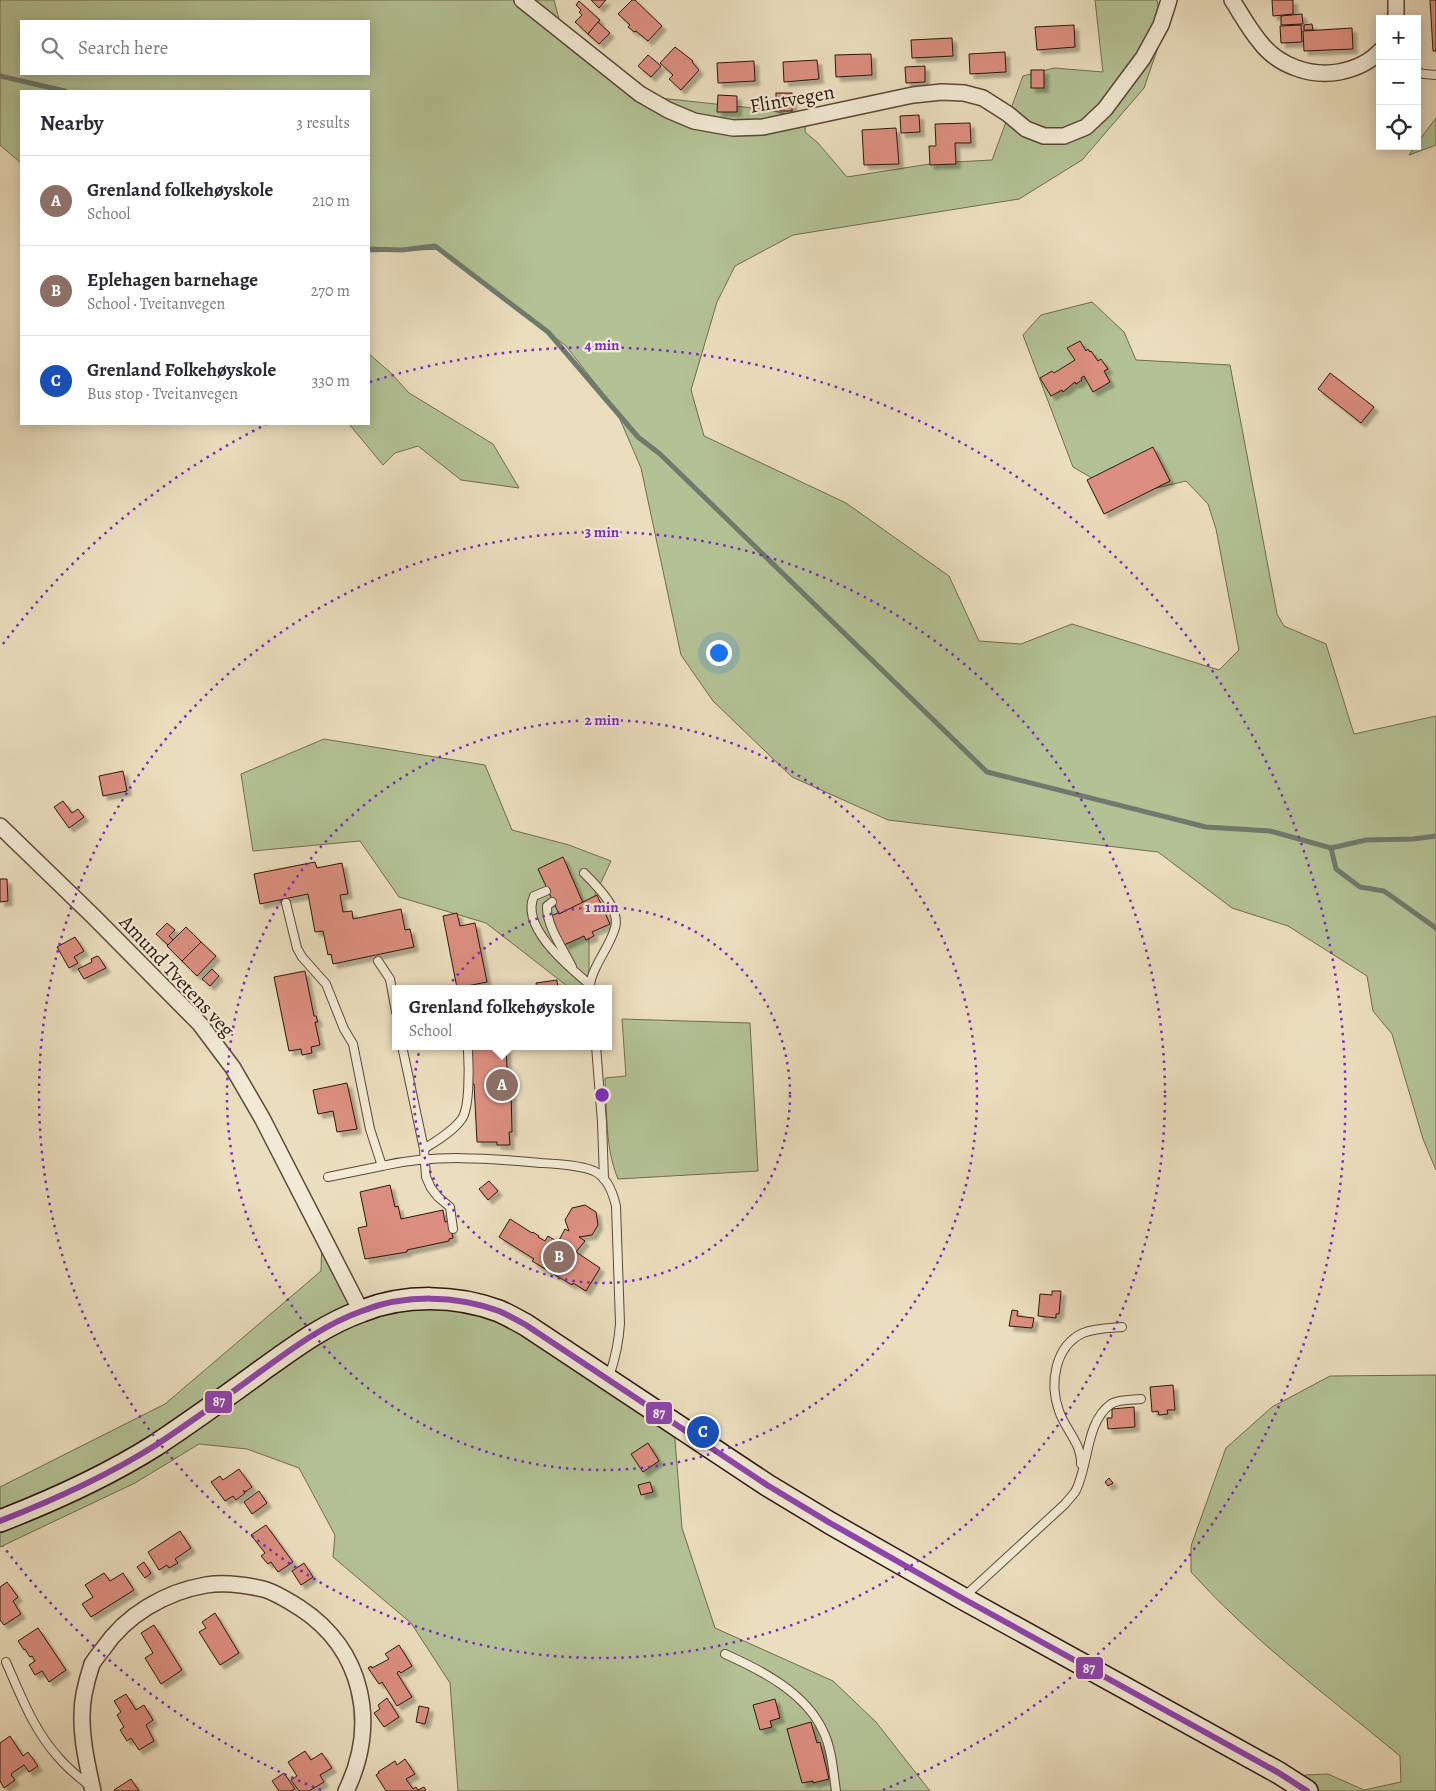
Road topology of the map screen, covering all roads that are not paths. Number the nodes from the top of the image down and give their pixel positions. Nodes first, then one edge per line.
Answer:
1 (522, 0) edge
2 (1169, 0) edge
3 (1232, 0) edge
4 (1396, 0) edge
5 (1396, 15) edge
6 (1376, 54) edge
7 (1421, 73) edge
8 (1436, 75) edge
9 (0, 826) edge
10 (584, 873) dead end
11 (546, 891) dead end
12 (552, 902) dead end
13 (286, 903) dead end
14 (378, 962) dead end
15 (573, 969) junction
16 (588, 985) edge
17 (589, 985) edge
18 (392, 990) edge
19 (403, 1050) edge
20 (596, 1050) edge
21 (468, 1051) dead end
22 (424, 1148) junction
23 (425, 1159) junction
24 (382, 1166) junction
25 (328, 1177) dead end
26 (604, 1178) junction
27 (453, 1229) dead end
28 (361, 1311) junction
29 (1122, 1327) dead end
30 (608, 1379) junction
31 (1141, 1399) dead end
32 (1080, 1476) junction
33 (0, 1521) edge
34 (962, 1598) junction
35 (725, 1654) dead end
36 (6, 1662) dead end
37 (93, 1790) edge
38 (346, 1791) edge
39 (836, 1791) edge
40 (1307, 1791) edge

1 - 2 street, Flintvegen
3 - 6 street
4 - 5 street
7 - 8 lane
9 - 28 street, Amund Tvetens veg
10 - 17 lane
11 - 15 lane
12 - 15 lane
13 - 24 lane
14 - 18 lane
15 - 16 lane
19 - 22 lane
20 - 26 lane
21 - 22 lane
22 - 23 lane
23 - 24 lane
23 - 26 lane
23 - 27 lane
24 - 25 lane
26 - 30 lane
28 - 30 main road
28 - 33 main road
29 - 32 lane
30 - 34 main road
31 - 32 lane
32 - 34 lane
34 - 40 main road
35 - 39 lane
36 - 37 lane
37 - 38 street

